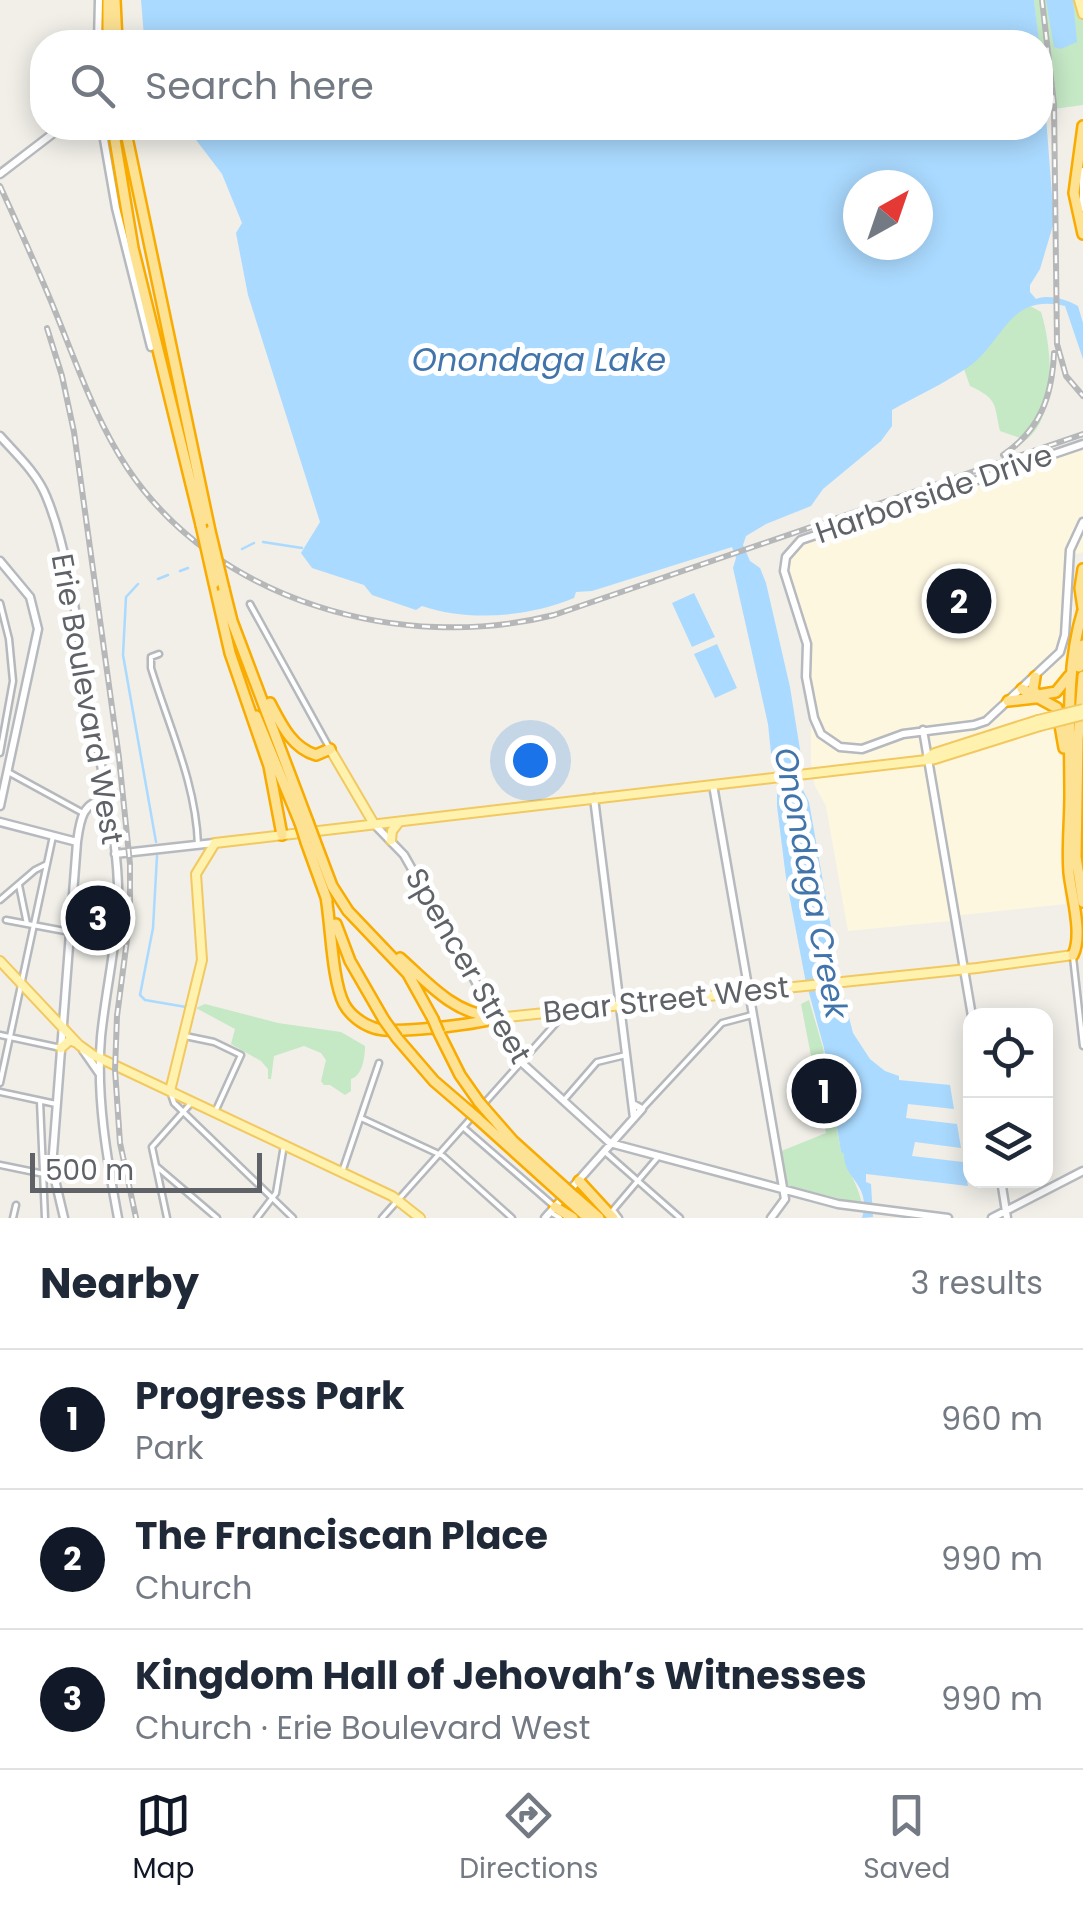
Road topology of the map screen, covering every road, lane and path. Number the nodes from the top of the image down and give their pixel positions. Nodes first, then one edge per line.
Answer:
1 (99, 0) edge
2 (112, 0) edge
3 (1079, 0) edge
4 (1083, 14) edge
5 (98, 30) edge
6 (109, 30) edge
7 (115, 30) edge
8 (1083, 126) edge
9 (42, 140) edge
10 (104, 140) edge
11 (115, 140) edge
12 (126, 140) edge
13 (1083, 170) edge
14 (0, 174) edge
15 (1083, 208) edge
16 (1083, 234) edge
17 (151, 346) joint
18 (175, 420) junction
19 (0, 436) edge
20 (1080, 445) edge
21 (1083, 522) edge
22 (206, 528) junction
23 (0, 561) edge
24 (1082, 573) edge
25 (0, 603) edge
26 (250, 604) dead end
27 (1083, 609) edge
28 (240, 645) junction
29 (1083, 645) edge
30 (159, 654) dead end
31 (1074, 664) junction
32 (237, 672) junction
33 (1083, 676) edge
34 (1035, 677) junction
35 (1023, 688) junction
36 (1037, 696) junction
37 (1008, 702) junction
38 (1083, 712) edge
39 (0, 717) edge
40 (7, 718) junction
41 (19, 721) junction
42 (1039, 723) junction
43 (923, 730) junction
44 (925, 744) junction
45 (330, 748) junction
46 (942, 750) junction
47 (0, 753) edge
48 (927, 758) junction
49 (1077, 761) junction
50 (8, 771) junction
51 (713, 784) junction
52 (1070, 796) junction
53 (594, 798) junction
54 (108, 799) junction
55 (1, 800) edge
56 (83, 813) junction
57 (403, 820) junction
58 (0, 822) edge
59 (304, 823) junction
60 (374, 824) junction
61 (282, 835) junction
62 (53, 836) junction
63 (391, 840) junction
64 (76, 842) junction
65 (310, 842) junction
66 (215, 843) junction
67 (198, 845) junction
68 (115, 854) junction
69 (47, 864) junction
70 (19, 883) junction
71 (1, 897) edge
72 (326, 897) junction
73 (1083, 902) edge
74 (6, 920) dead end
75 (26, 924) junction
76 (34, 925) junction
77 (70, 932) junction
78 (374, 939) junction
79 (1072, 955) junction
80 (0, 961) edge
81 (964, 970) junction
82 (21, 982) junction
83 (748, 992) junction
84 (488, 1004) junction
85 (620, 1006) junction
86 (971, 1008) edge
87 (566, 1012) junction
88 (481, 1016) junction
89 (752, 1016) junction
90 (497, 1018) junction
91 (63, 1028) junction
92 (0, 1035) edge
93 (102, 1035) junction
94 (184, 1036) junction
95 (10, 1037) junction
96 (78, 1044) junction
97 (1083, 1046) edge
98 (60, 1048) junction
99 (626, 1054) junction
100 (100, 1058) junction
101 (521, 1062) junction
102 (380, 1063) dead end
103 (100, 1075) junction
104 (152, 1083) junction
105 (0, 1084) edge
106 (0, 1092) edge
107 (170, 1092) junction
108 (40, 1101) junction
109 (563, 1101) junction
110 (192, 1102) junction
111 (174, 1103) junction
112 (633, 1103) junction
113 (56, 1104) junction
114 (642, 1110) junction
115 (182, 1112) junction
116 (215, 1112) junction
117 (361, 1118) junction
118 (634, 1118) junction
119 (463, 1127) junction
120 (284, 1145) junction
121 (616, 1145) junction
122 (604, 1152) junction
123 (440, 1154) junction
124 (658, 1157) junction
125 (616, 1160) junction
126 (0, 1165) edge
127 (155, 1166) junction
128 (342, 1172) junction
129 (1083, 1172) edge
130 (44, 1174) junction
131 (54, 1176) junction
132 (638, 1180) junction
133 (578, 1181) junction
134 (1002, 1188) edge
135 (562, 1190) junction
136 (782, 1190) junction
137 (274, 1198) junction
138 (572, 1198) junction
139 (398, 1200) junction
140 (16, 1205) dead end
141 (550, 1212) edge
142 (616, 1214) edge
143 (1007, 1215) edge
144 (13, 1218) edge
145 (45, 1218) edge
146 (64, 1218) edge
147 (118, 1218) edge
148 (167, 1218) edge
149 (218, 1218) edge
150 (258, 1218) edge
151 (293, 1218) edge
152 (382, 1218) edge
153 (420, 1218) edge
154 (512, 1218) edge
155 (560, 1218) edge
156 (573, 1218) edge
157 (588, 1218) edge
158 (599, 1218) edge
159 (680, 1218) edge
160 (772, 1218) edge
161 (948, 1218) edge
162 (992, 1218) edge

1 - 5 street
2 - 6 highway
2 - 7 highway
3 - 4 main road
8 - 16 highway
9 - 14 street
10 - 17 street
11 - 18 highway
12 - 22 highway
13 - 15 street
17 - 18 highway
18 - 22 highway
19 - 54 street, Erie Boulevard West
20 - 43 street, Harborside Drive
21 - 34 street
22 - 28 highway, bridge
22 - 32 highway, bridge
23 - 41 street
24 - 27 highway
25 - 40 street
26 - 45 street
27 - 31 highway
28 - 45 highway
28 - 59 highway
29 - 49 highway
30 - 67 street
31 - 36 highway
31 - 52 highway
32 - 59 highway
32 - 61 highway
33 - 49 highway
34 - 35 street
34 - 36 highway
35 - 36 highway
35 - 37 street
36 - 37 highway
36 - 52 highway
37 - 43 street
38 - 42 main road, bridge
39 - 40 street
40 - 41 street
40 - 47 street
41 - 50 street
42 - 46 main road
42 - 48 main road
43 - 44 street
44 - 46 street
44 - 48 street
45 - 60 main road
46 - 48 main road
48 - 51 main road
48 - 81 street
49 - 73 highway
50 - 55 street
50 - 56 street
51 - 53 main road
51 - 83 street
52 - 79 highway
53 - 57 main road
53 - 85 street
54 - 56 street
54 - 68 street, Erie Boulevard West
56 - 64 street
57 - 60 main road
57 - 63 main road
58 - 62 street
59 - 65 highway, bridge
60 - 61 main road
60 - 63 street, Spencer Street
61 - 66 main road
62 - 64 street
62 - 69 street
63 - 84 street, Spencer Street
64 - 77 street
65 - 72 highway
65 - 78 highway
66 - 67 street
66 - 94 main road
67 - 68 street
68 - 93 street, Erie Boulevard West
69 - 70 street
69 - 76 street
70 - 71 street
70 - 75 street
72 - 90 highway
72 - 135 highway, bridge
74 - 75 street
75 - 76 street
76 - 77 street
76 - 82 street
77 - 91 street
78 - 88 highway
78 - 135 highway, bridge
79 - 81 main road, Bear Street West
79 - 97 street
80 - 82 main road
81 - 83 main road, Bear Street West
81 - 86 street
82 - 91 main road
82 - 95 street
83 - 85 main road, Bear Street West
83 - 89 street
84 - 88 highway
84 - 90 street, Spencer Street
85 - 87 main road, Bear Street West
85 - 99 street
87 - 90 main road, Bear Street West
87 - 101 street
88 - 90 highway
89 - 114 street
89 - 136 street
90 - 101 street, Spencer Street
91 - 96 main road
91 - 98 street
92 - 95 street
93 - 96 street
93 - 100 street, Erie Boulevard West
94 - 107 main road
94 - 116 street
95 - 98 street
95 - 105 street
96 - 98 main road
96 - 100 main road
96 - 103 street
98 - 113 street
99 - 109 street
99 - 112 street
100 - 103 street, Erie Boulevard West
100 - 104 main road
101 - 109 street, Spencer Street
101 - 119 street
102 - 117 street
103 - 147 street, Erie Boulevard West
104 - 107 main road
104 - 111 street
106 - 108 street
107 - 110 main road
107 - 111 street
108 - 113 street
108 - 130 street
109 - 121 street, Spencer Street
110 - 115 street
110 - 116 main road
111 - 115 street
112 - 114 street
112 - 118 street
113 - 131 street
114 - 118 street
115 - 127 street
115 - 137 street
116 - 120 main road
117 - 123 street
117 - 128 street
118 - 121 street
119 - 123 street
119 - 141 street
120 - 128 main road
120 - 137 street
121 - 122 street
121 - 124 street
121 - 125 street
122 - 125 street
122 - 133 street
123 - 139 street
123 - 154 street
124 - 132 street
124 - 136 street
125 - 132 street
126 - 130 street
127 - 148 street
127 - 149 street
128 - 139 main road
129 - 143 street
130 - 131 street
130 - 145 street
131 - 146 street
132 - 142 street
132 - 159 street
133 - 141 street
133 - 142 highway
134 - 143 street
135 - 138 highway, bridge
136 - 160 street
136 - 161 street
137 - 150 street
137 - 151 street
138 - 157 highway
138 - 158 highway
139 - 152 street
139 - 153 main road
140 - 144 street
141 - 155 street
141 - 156 highway
143 - 162 street

